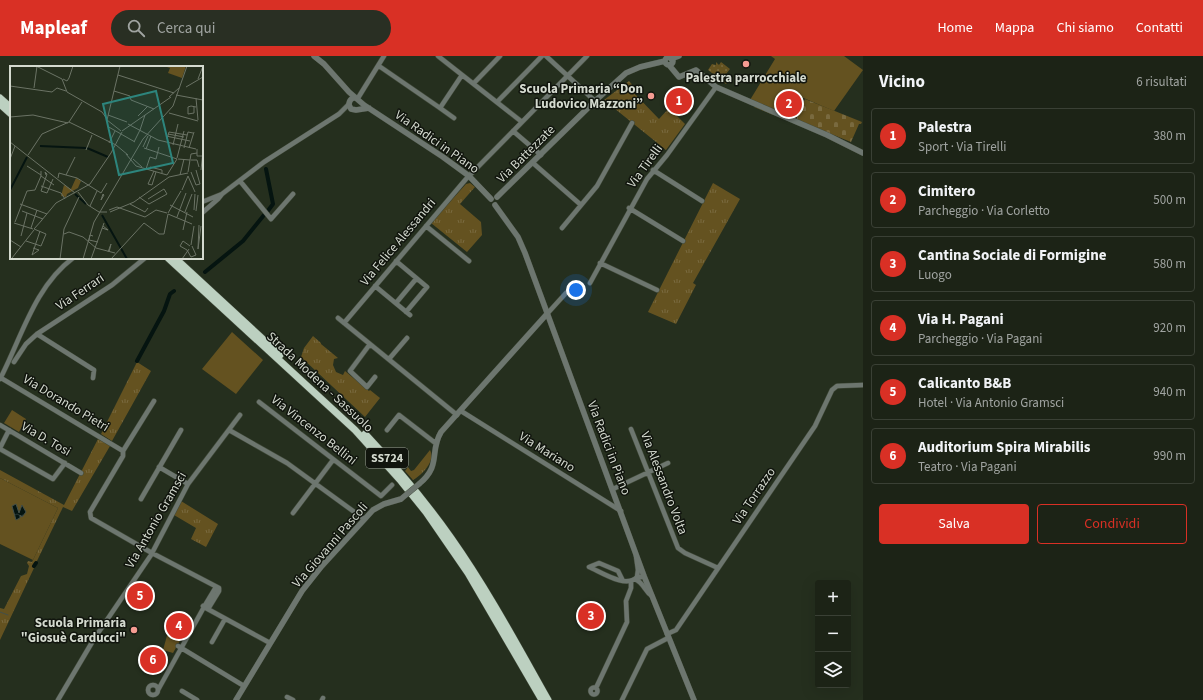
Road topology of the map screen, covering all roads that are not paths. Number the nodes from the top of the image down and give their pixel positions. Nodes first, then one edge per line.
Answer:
1 (314, 56) edge
2 (384, 56) edge
3 (438, 56) edge
4 (500, 56) edge
5 (542, 56) edge
6 (546, 56) edge
7 (588, 56) edge
8 (679, 56) edge
9 (379, 66) junction
10 (668, 66) junction
11 (462, 75) junction
12 (568, 76) junction
13 (474, 83) junction
14 (716, 87) junction
15 (346, 88) junction
16 (0, 98) edge
17 (358, 99) junction
18 (595, 101) junction
19 (349, 102) junction
20 (497, 102) junction
21 (0, 104) edge
22 (10, 107) edge
23 (369, 108) junction
24 (440, 108) junction
25 (356, 110) junction
26 (10, 113) edge
27 (338, 114) junction
28 (454, 118) dead end
29 (522, 122) junction
30 (632, 123) dead end
31 (513, 131) junction
32 (863, 153) edge
33 (541, 156) junction
34 (533, 163) junction
35 (653, 170) junction
36 (469, 176) junction
37 (240, 181) junction
38 (222, 194) junction
39 (293, 194) dead end
40 (495, 200) junction
41 (702, 201) dead end
42 (203, 202) edge
43 (581, 205) junction
44 (630, 208) junction
45 (203, 212) edge
46 (426, 226) junction
47 (562, 228) dead end
48 (683, 241) dead end
49 (72, 259) edge
50 (144, 259) edge
51 (169, 259) edge
52 (177, 259) edge
53 (396, 261) junction
54 (469, 261) dead end
55 (600, 263) junction
56 (416, 279) junction
57 (590, 283) dead end
58 (375, 286) junction
59 (657, 290) dead end
60 (566, 293) dead end
61 (396, 303) junction
62 (546, 315) junction
63 (338, 318) dead end
64 (344, 322) junction
65 (37, 334) junction
66 (407, 338) dead end
67 (18, 341) junction
68 (26, 344) junction
69 (370, 344) junction
70 (389, 359) junction
71 (14, 362) dead end
72 (375, 377) dead end
73 (93, 378) dead end
74 (0, 379) edge
75 (863, 385) edge
76 (154, 401) dead end
77 (259, 402) dead end
78 (459, 413) junction
79 (240, 416) dead end
80 (0, 425) edge
81 (631, 429) dead end
82 (9, 430) junction
83 (181, 430) dead end
84 (229, 430) junction
85 (387, 430) dead end
86 (437, 441) junction
87 (0, 448) edge
88 (121, 449) junction
89 (333, 460) junction
90 (65, 463) junction
91 (668, 463) dead end
92 (159, 467) junction
93 (648, 472) junction
94 (81, 473) dead end
95 (316, 483) junction
96 (188, 484) junction
97 (392, 485) dead end
98 (613, 489) junction
99 (141, 499) dead end
100 (621, 511) junction
101 (293, 513) dead end
102 (364, 519) junction
103 (152, 553) junction
104 (636, 553) junction
105 (718, 568) junction
106 (644, 576) junction
107 (633, 580) junction
108 (623, 581) junction
109 (652, 596) junction
110 (205, 607) junction
111 (225, 619) junction
112 (667, 636) junction
113 (212, 642) dead end
114 (270, 643) junction
115 (179, 647) junction
116 (606, 653) dead end
117 (612, 656) junction
118 (244, 686) junction
119 (596, 688) dead end
120 (182, 691) dead end
121 (155, 693) edge
122 (287, 697) dead end
123 (58, 700) edge
124 (155, 700) edge
125 (197, 700) edge
126 (236, 700) edge
127 (293, 700) edge
128 (542, 700) edge
129 (548, 700) edge
130 (622, 700) edge
131 (694, 700) edge

1 - 15 street, Via Radici in Piano
2 - 9 street
3 - 11 street
4 - 13 street
5 - 20 street
6 - 12 street
7 - 12 street, Via Felice Alessandri
8 - 10 street
9 - 17 street
9 - 24 street
10 - 14 street
10 - 18 street, Via Battezzate
11 - 13 street
11 - 24 street
12 - 18 street
12 - 29 street, Via Felice Alessandri
13 - 20 street
14 - 32 street
14 - 35 street, Via Tirelli
15 - 17 street, Via Radici in Piano
15 - 19 street, Via Radici in Piano
16 - 22 highway
17 - 19 street
17 - 23 street, Via Radici in Piano
17 - 25 street
18 - 33 street, Via Battezzate
19 - 25 street, Via Radici in Piano
19 - 27 street
20 - 29 street
21 - 26 highway
23 - 25 street
23 - 36 street, Via Radici in Piano
24 - 28 street
25 - 27 street
27 - 37 street
29 - 31 street, Via Felice Alessandri
30 - 43 street
31 - 33 street
31 - 36 street, Via Felice Alessandri
33 - 34 street, Via Battezzate
34 - 40 street, Via Battezzate
34 - 43 street
35 - 41 street
35 - 44 street, Via Tirelli
36 - 40 street, Via Radici in Piano
36 - 46 street, Via Felice Alessandri
37 - 38 street
37 - 39 street
38 - 42 street
38 - 45 street
40 - 62 street, Via Radici in Piano
43 - 47 street
44 - 48 street
44 - 55 street, Via Tirelli
46 - 53 street, Via Felice Alessandri
46 - 54 street
49 - 67 street, Via Ferrari
50 - 65 street, Via Ferrari
51 - 128 highway, Strada Modena - Sassuolo
52 - 129 highway, Strada Modena - Sassuolo / SS724
53 - 56 street
53 - 58 street, Via Felice Alessandri
55 - 57 street, Via Tirelli
55 - 59 street
56 - 61 street
56 - 61 street
58 - 61 street
58 - 64 street, Via Felice Alessandri
60 - 62 street
62 - 78 street, Via Giovanni Pascoli
62 - 98 street, Via Radici in Piano
63 - 64 street, Via Mariano
64 - 69 street, Via Mariano
65 - 68 street, Via Ferrari
65 - 73 street
66 - 70 street
67 - 68 street
67 - 74 street, Via Ferrari
68 - 71 street, Via Ferrari
69 - 70 street, Via Mariano
69 - 72 street
70 - 78 street, Via Mariano
74 - 88 street, Via Dorando Pietri
75 - 105 street, Via Torrazzo
76 - 88 street
77 - 89 street, Via Vincenzo Bellini
78 - 86 street, Via Giovanni Pascoli
78 - 100 street, Via Mariano
79 - 84 street, Via Antonio Gramsci
80 - 82 street, Via D. Tosi
81 - 93 street, Via Alessandro Volta
82 - 87 street
82 - 90 street, Via D. Tosi
83 - 92 street
84 - 95 street
84 - 96 street, Via Antonio Gramsci
85 - 86 street
86 - 102 street, Via Giovanni Pascoli, bridge
87 - 90 street
88 - 103 street
89 - 95 street
89 - 97 street, Via Vincenzo Bellini
90 - 94 street, Via D. Tosi
91 - 93 street
92 - 96 street
92 - 99 street
93 - 98 street
93 - 105 street, Via Alessandro Volta
95 - 101 street
95 - 102 street
96 - 103 street, Via Antonio Gramsci
98 - 100 street, Via Radici in Piano
100 - 104 street, Via Radici in Piano
102 - 114 street, Via Giovanni Pascoli
103 - 110 street
103 - 123 street, Via Antonio Gramsci
104 - 106 street, Via Radici in Piano
104 - 107 street
105 - 112 street, Via Torrazzo
106 - 107 street
106 - 109 street, Via Radici in Piano
107 - 108 street
107 - 109 street
107 - 117 street
108 - 108 street
109 - 112 street, Via Radici in Piano
110 - 111 street
110 - 115 street
111 - 113 street
111 - 114 street
112 - 130 street, Via Torrazzo
112 - 131 street, Via Radici in Piano
114 - 118 street, Via Giovanni Pascoli
115 - 118 street
115 - 121 street
116 - 117 street
117 - 119 street
118 - 126 street, Via Giovanni Pascoli
120 - 125 street
121 - 124 street
122 - 127 street

